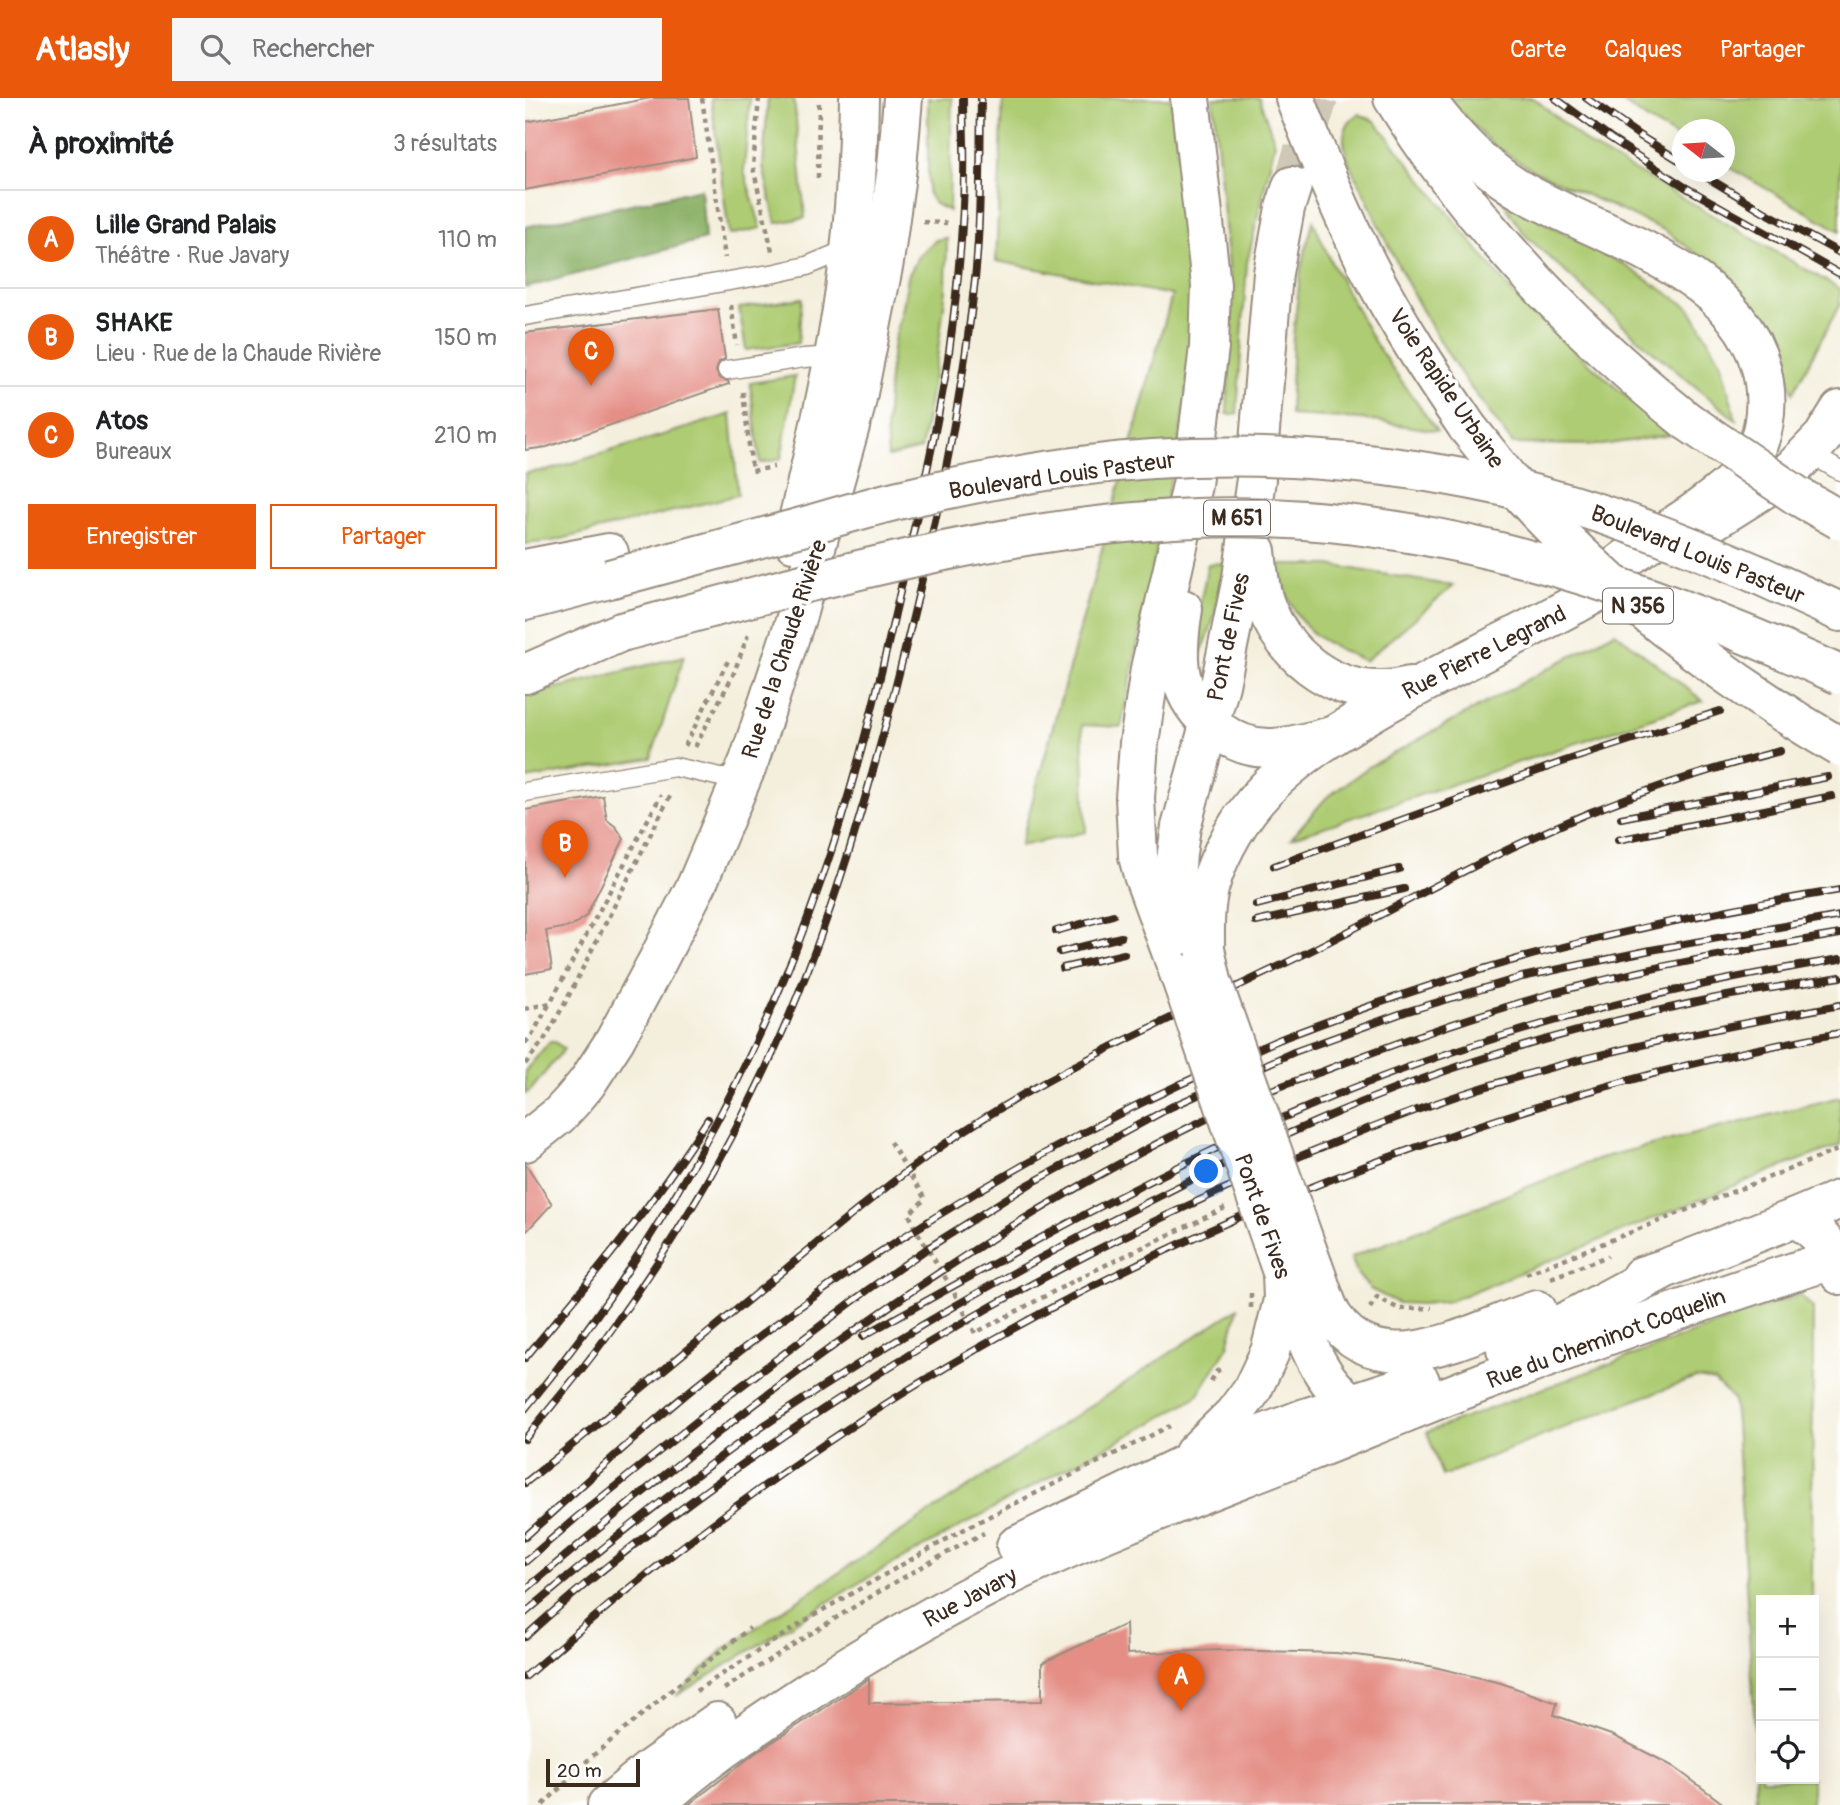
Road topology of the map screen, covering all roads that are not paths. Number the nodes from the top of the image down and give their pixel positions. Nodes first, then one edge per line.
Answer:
1 (859, 98) edge
2 (903, 98) edge
3 (1190, 98) edge
4 (1295, 98) edge
5 (1393, 98) edge
6 (1425, 98) edge
7 (1292, 186) tunnel mouth
8 (850, 248) junction
9 (525, 316) edge
10 (834, 356) junction
11 (727, 370) dead end
12 (855, 408) junction
13 (1840, 410) edge
14 (1824, 462) edge
15 (1257, 479) junction
16 (1192, 485) junction
17 (1840, 520) edge
18 (609, 566) junction
19 (525, 569) edge
20 (525, 601) edge
21 (1576, 604) junction
22 (1840, 612) edge
23 (621, 632) junction
24 (525, 652) edge
25 (525, 674) edge
26 (1840, 675) edge
27 (1417, 685) junction
28 (1209, 724) junction
29 (1331, 736) junction
30 (1840, 747) edge
31 (721, 777) junction
32 (525, 792) edge
33 (1192, 961) junction
34 (525, 1114) edge
35 (525, 1142) edge
36 (1840, 1199) edge
37 (1795, 1218) junction
38 (1838, 1263) edge
39 (1298, 1269) junction
40 (1666, 1269) junction
41 (1365, 1320) junction
42 (1377, 1414) junction
43 (1311, 1433) junction
44 (1183, 1465) junction
45 (607, 1805) edge
46 (655, 1805) edge

1 - 8 main road, Rue de la Chaude Rivière
2 - 12 main road, Rue de la Chaude Rivière
3 - 16 main road
4 - 30 main road, Voie Rapide Urbaine / N 356, bridge
5 - 17 main road, bridge
6 - 21 main road
7 - 15 main road, Pont de Fives
8 - 9 lane
8 - 10 main road, Rue de la Chaude Rivière
10 - 11 lane
10 - 12 lane
10 - 31 main road, Rue de la Chaude Rivière
12 - 35 main road, Rue de la Chaude Rivière
13 - 14 main road, Rue Pierre Legrand
14 - 21 main road, Rue Pierre Legrand
15 - 27 main road
15 - 28 main road, Pont de Fives
16 - 28 main road
16 - 33 main road
18 - 19 main road
18 - 20 main road
18 - 22 main road, Boulevard Louis Pasteur, bridge
21 - 27 main road, Rue Pierre Legrand
23 - 24 main road, M 651
23 - 25 main road
23 - 26 main road, M 651, bridge
27 - 29 main road, Rue Pierre Legrand
28 - 29 main road
28 - 33 main road, Pont de Fives
29 - 33 main road, Rue Pierre Legrand
31 - 32 lane
31 - 34 main road, Rue de la Chaude Rivière
33 - 39 main road, Pont de Fives, bridge
36 - 37 main road, Rue du Cheminot Coquelin
37 - 38 main road
37 - 40 main road, Rue du Cheminot Coquelin
38 - 42 main road, Rue du Cheminot Coquelin
39 - 41 main road
39 - 42 main road, Pont de Fives
39 - 44 main road, Rue Javary
40 - 41 main road, Rue du Cheminot Coquelin
40 - 42 main road, Rue du Cheminot Coquelin
41 - 42 main road, Rue Javary
42 - 43 main road, Rue Javary
43 - 44 main road, Rue Javary
43 - 46 main road, Rue Javary
44 - 45 main road, Rue Javary

